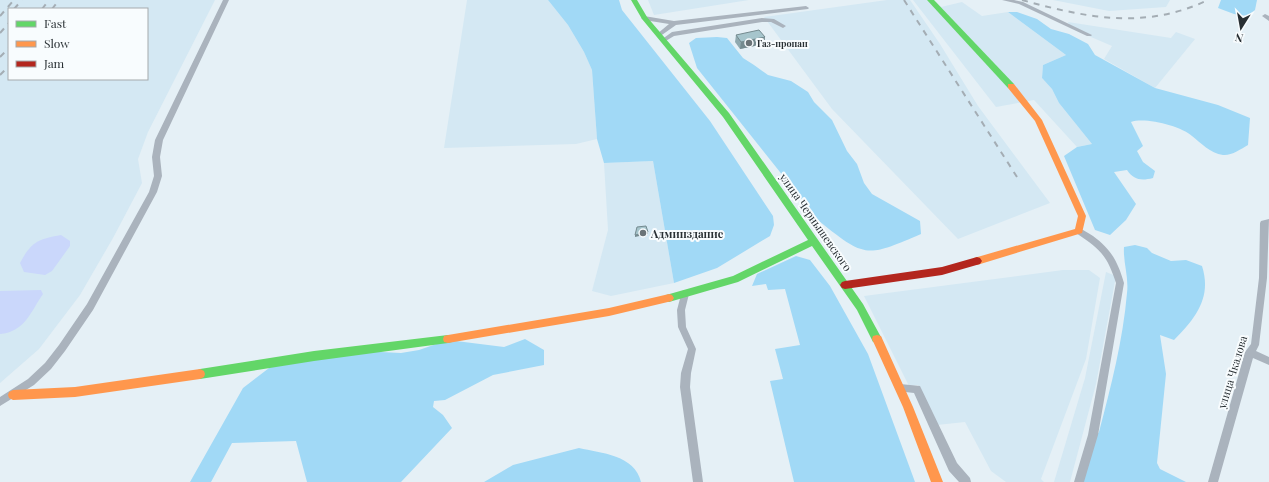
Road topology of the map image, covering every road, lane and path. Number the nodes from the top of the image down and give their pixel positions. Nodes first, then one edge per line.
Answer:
1 (226, 0) edge
2 (634, 0) edge
3 (930, 0) edge
4 (1005, 0) edge
5 (806, 8) dead end
6 (644, 18) junction
7 (674, 23) junction
8 (783, 26) dead end
9 (1089, 35) dead end
10 (662, 37) junction
11 (1269, 222) edge
12 (1079, 232) junction
13 (814, 241) junction
14 (845, 285) junction
15 (685, 294) junction
16 (1250, 352) junction
17 (1269, 361) edge
18 (900, 388) junction
19 (14, 395) junction
20 (0, 402) edge
21 (698, 482) edge
22 (937, 482) edge
23 (966, 482) edge
24 (1079, 482) edge
25 (1212, 482) edge

1 - 19 street
2 - 6 street, улица Чернышевского
3 - 12 street
4 - 9 street
5 - 7 street
6 - 7 street
6 - 10 street, улица Чернышевского
7 - 10 street
8 - 10 street
10 - 13 street, улица Чернышевского
11 - 16 street, улица Чкалова
12 - 14 street
12 - 24 street
13 - 14 street, улица Чернышевского
13 - 15 street
14 - 18 street, улица Чернышевского
15 - 19 street
15 - 21 street
16 - 17 street
16 - 25 street, улица Чкалова
18 - 22 street, улица Чернышевского
18 - 23 street
19 - 20 street

